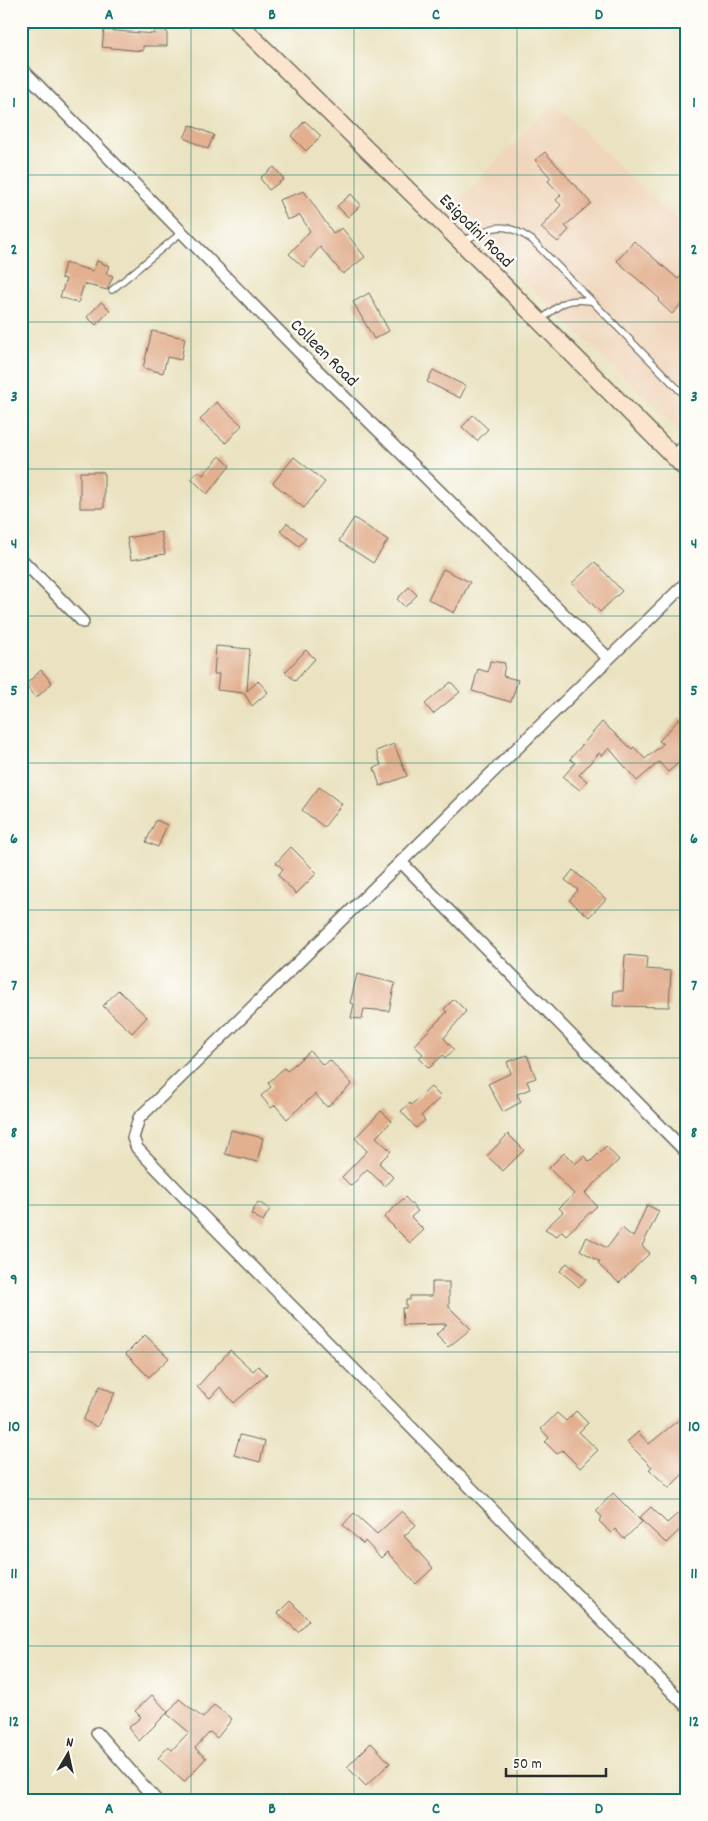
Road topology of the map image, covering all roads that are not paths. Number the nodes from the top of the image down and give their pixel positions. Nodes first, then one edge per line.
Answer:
1 (26, 21) edge
2 (236, 21) edge
3 (21, 26) edge
4 (21, 68) edge
5 (182, 232) junction
6 (461, 242) junction
7 (112, 290) dead end
8 (590, 301) junction
9 (540, 321) junction
10 (687, 398) edge
11 (687, 435) edge
12 (674, 457) junction
13 (687, 470) edge
14 (21, 559) edge
15 (687, 582) edge
16 (83, 622) dead end
17 (608, 658) junction
18 (400, 862) junction
19 (687, 1153) edge
20 (687, 1706) edge
21 (97, 1733) dead end
22 (156, 1800) edge

1 - 3 street
2 - 6 main road, Esigodini Road
4 - 5 street, Colleen Road
5 - 7 lane
5 - 17 street, Colleen Road
6 - 8 lane
6 - 9 main road, Esigodini Road
8 - 9 lane
8 - 10 lane
9 - 12 main road, Esigodini Road
11 - 12 lane
12 - 13 main road, Esigodini Road
14 - 16 street
15 - 17 street
17 - 18 street
18 - 19 street
18 - 20 street
21 - 22 street

